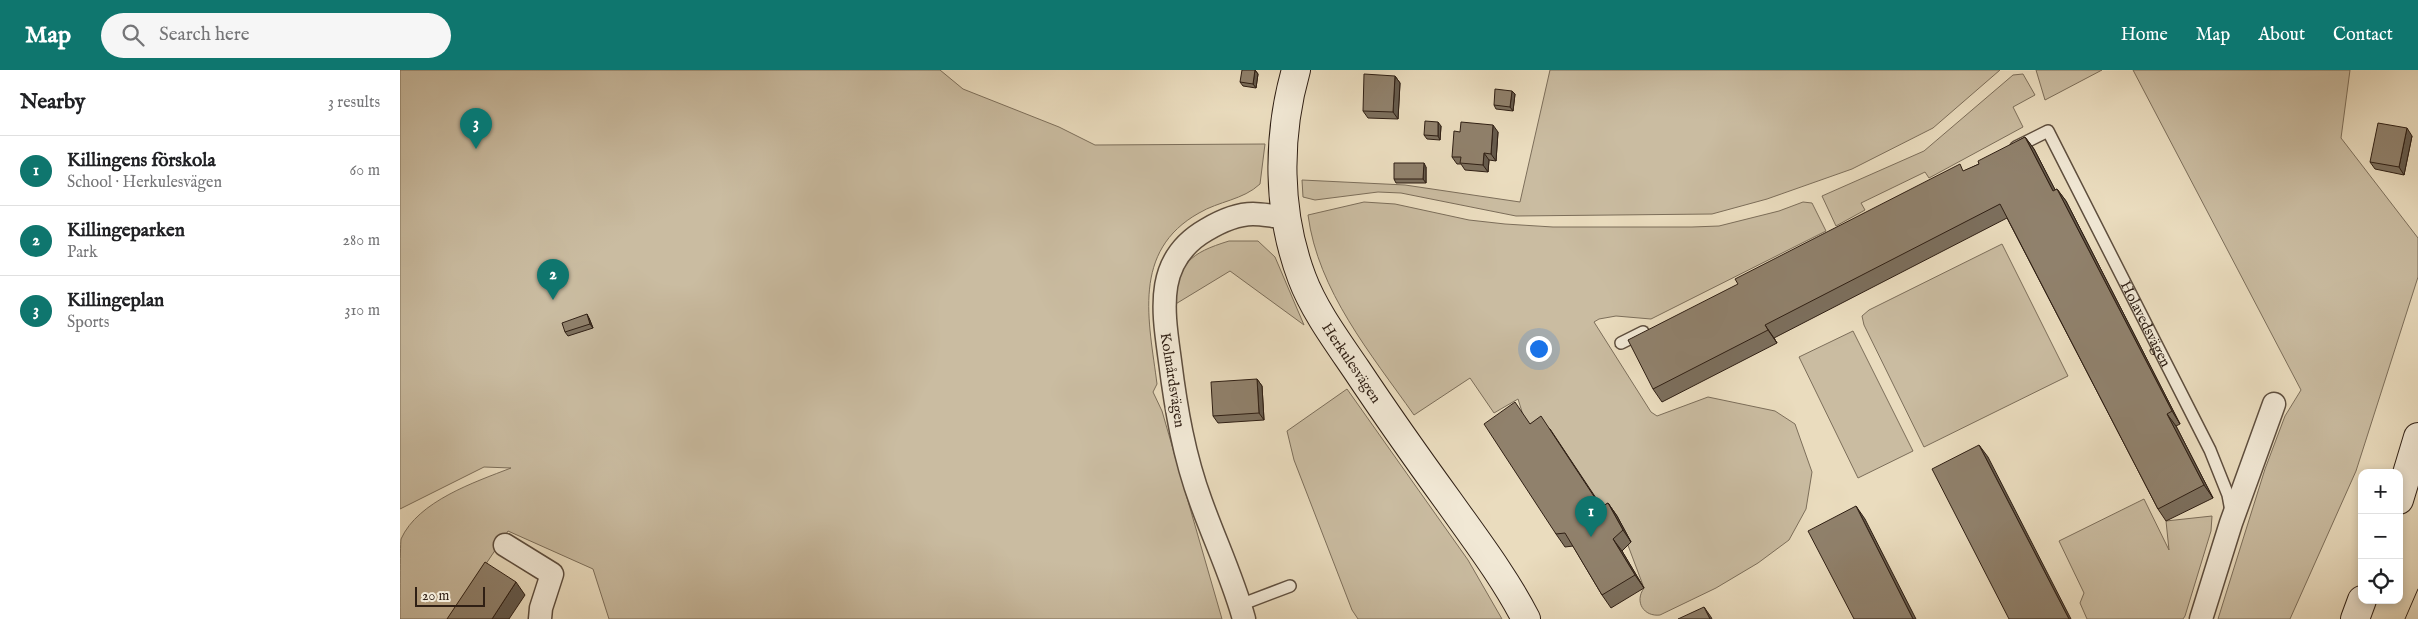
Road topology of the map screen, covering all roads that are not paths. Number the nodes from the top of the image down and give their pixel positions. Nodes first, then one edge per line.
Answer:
1 (1296, 70) edge
2 (2003, 153) edge
3 (1287, 217) junction
4 (1656, 326) edge
5 (1621, 343) dead end
6 (2274, 404) dead end
7 (2418, 437) edge
8 (2403, 487) edge
9 (2231, 523) junction
10 (506, 546) dead end
11 (1290, 586) dead end
12 (2360, 604) edge
13 (1242, 612) edge
14 (540, 619) edge
15 (1526, 619) edge
16 (2201, 619) edge
17 (2354, 619) edge

1 - 3 street, Herkulesvägen
2 - 9 lane, Holavedsvägen
3 - 13 street, Kolmårdsvägen
3 - 15 street, Herkulesvägen
4 - 5 lane
6 - 9 street, Holavedsvägen
7 - 8 street
9 - 16 street, Holavedsvägen
10 - 14 street
11 - 13 lane
12 - 17 street

